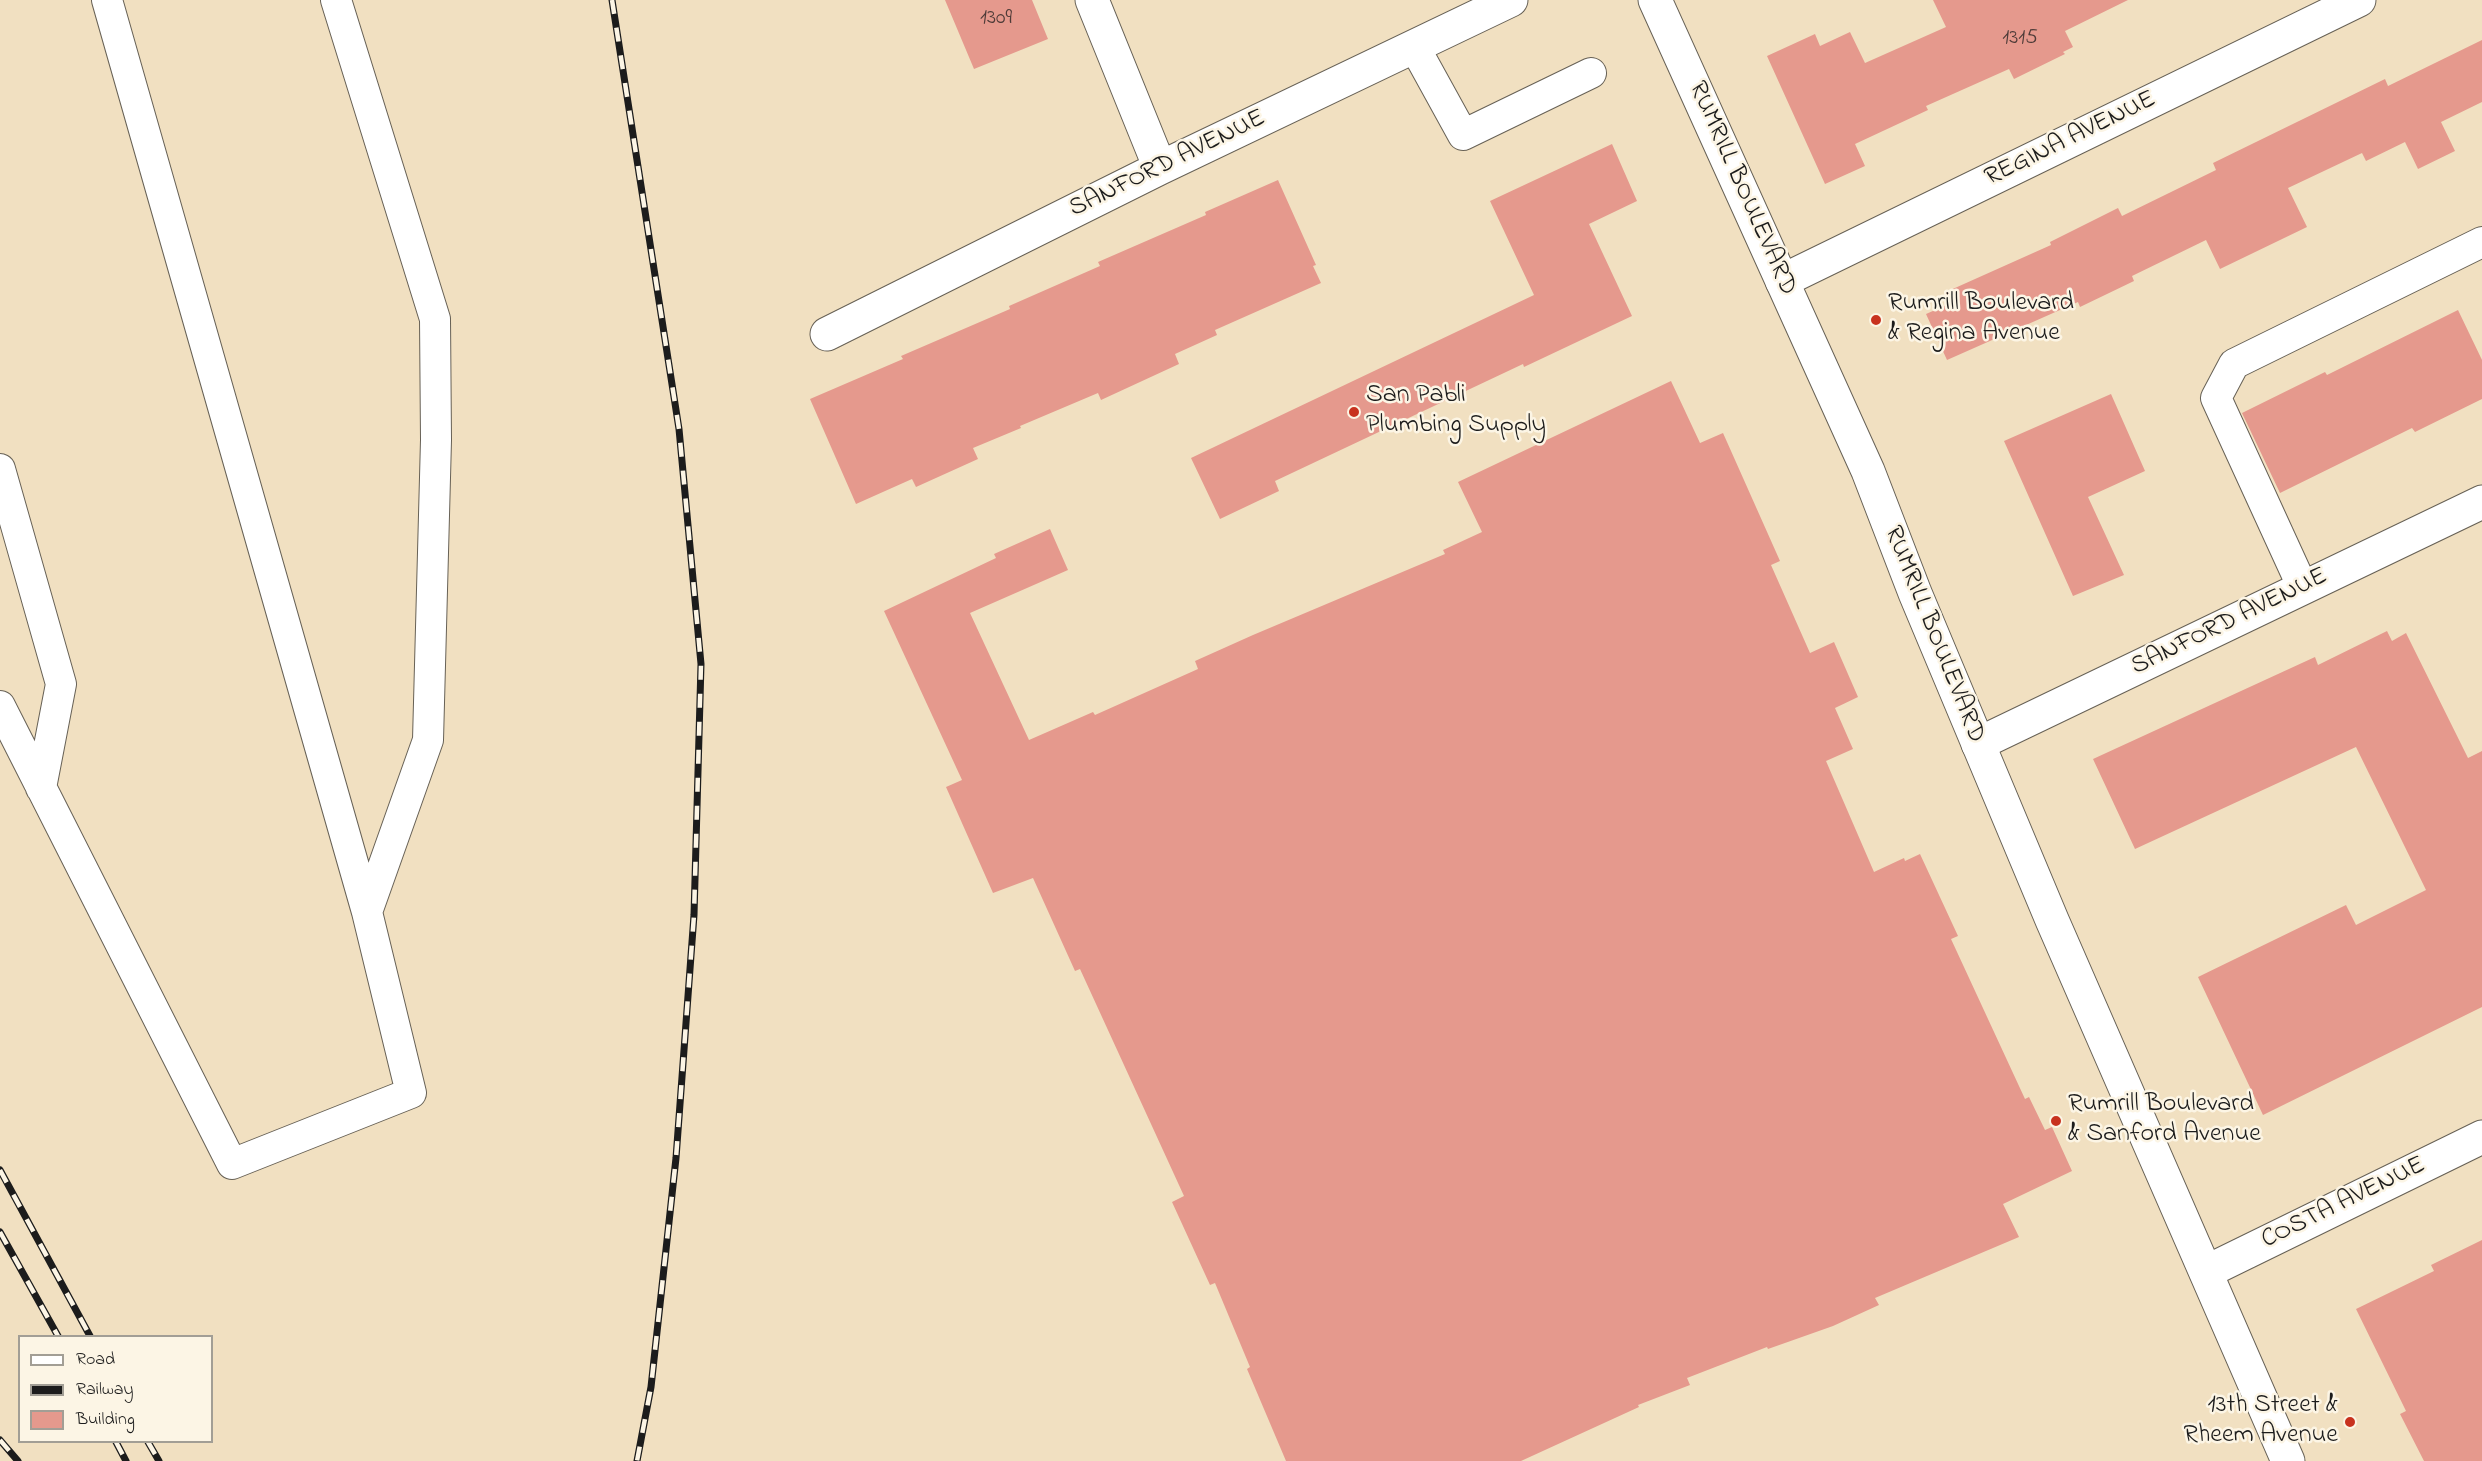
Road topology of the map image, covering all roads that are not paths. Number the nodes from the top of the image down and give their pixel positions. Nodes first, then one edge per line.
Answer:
1 (107, 0) edge
2 (336, 0) edge
3 (1092, 0) edge
4 (1511, 0) edge
5 (1656, 0) edge
6 (2359, 0) edge
7 (1414, 46) junction
8 (1591, 73) dead end
9 (1160, 168) junction
10 (2482, 242) edge
11 (1782, 281) junction
12 (827, 334) dead end
13 (0, 469) edge
14 (2482, 502) edge
15 (2303, 588) junction
16 (0, 706) edge
17 (1978, 744) junction
18 (42, 788) junction
19 (367, 912) junction
20 (2482, 1137) edge
21 (2206, 1272) junction
22 (2288, 1461) edge

1 - 19 lane
2 - 19 lane
3 - 9 street
4 - 7 street, SANFORD AVENUE
5 - 11 street, RUMRILL BOULEVARD
6 - 11 street, REGINA AVENUE
7 - 8 lane
7 - 9 street, SANFORD AVENUE
9 - 12 street, SANFORD AVENUE
10 - 15 lane
11 - 17 street, RUMRILL BOULEVARD
13 - 18 lane
14 - 15 street, SANFORD AVENUE
15 - 17 street, SANFORD AVENUE
16 - 18 lane
17 - 21 street, RUMRILL BOULEVARD
18 - 19 lane
20 - 21 street, COSTA AVENUE
21 - 22 street, RUMRILL BOULEVARD

